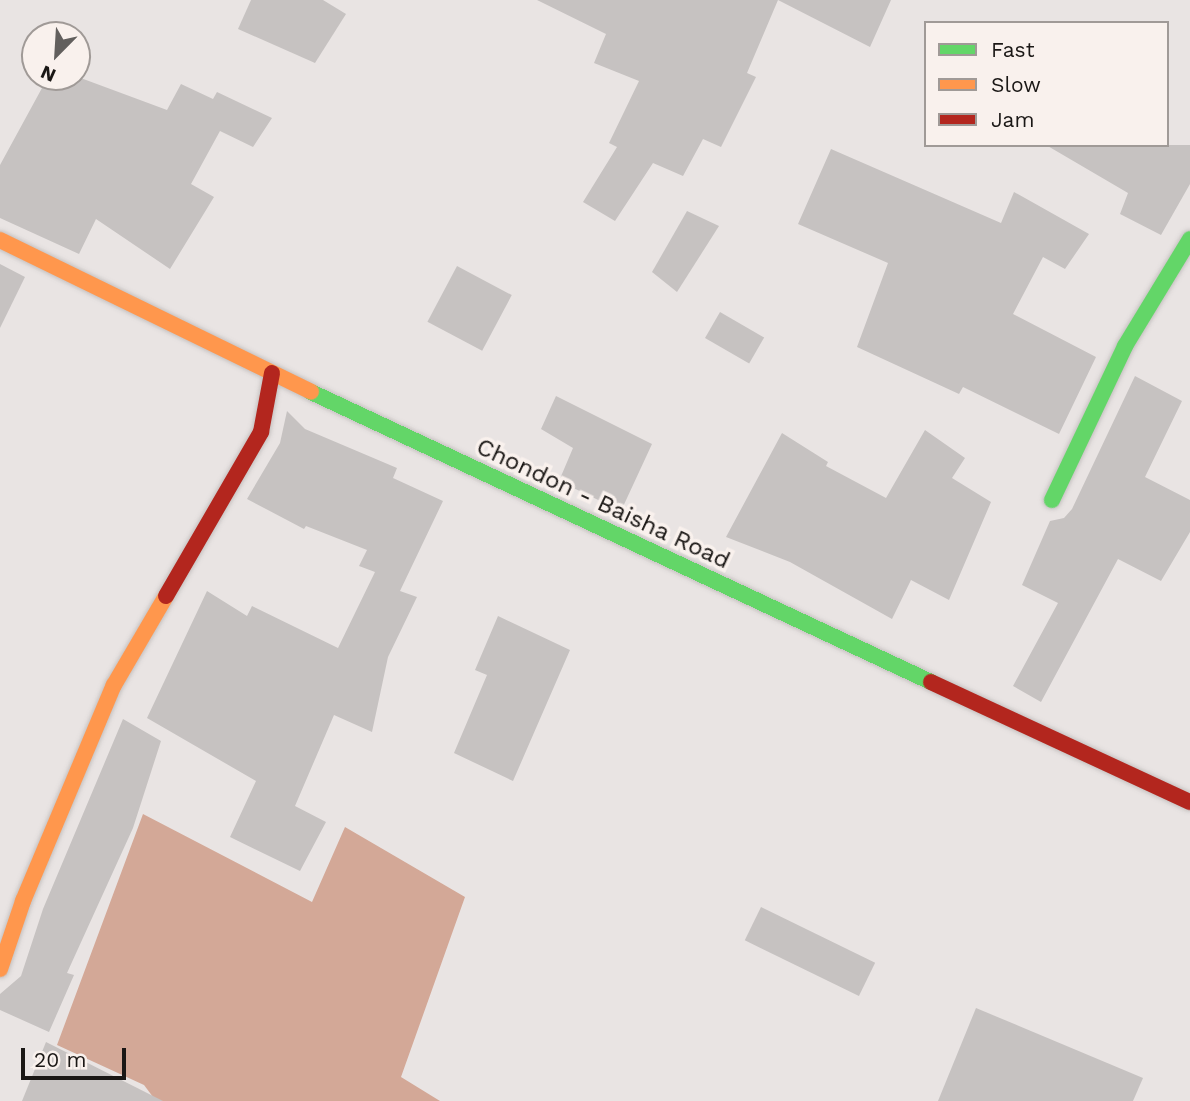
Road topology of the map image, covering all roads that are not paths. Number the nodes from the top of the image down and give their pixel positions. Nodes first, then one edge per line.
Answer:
1 (1190, 239) edge
2 (0, 240) edge
3 (272, 373) junction
4 (1052, 500) dead end
5 (1190, 802) edge
6 (0, 969) edge

1 - 4 main road
2 - 3 main road, Chondon - Baisha Road
3 - 5 main road, Chondon - Baisha Road
3 - 6 main road

